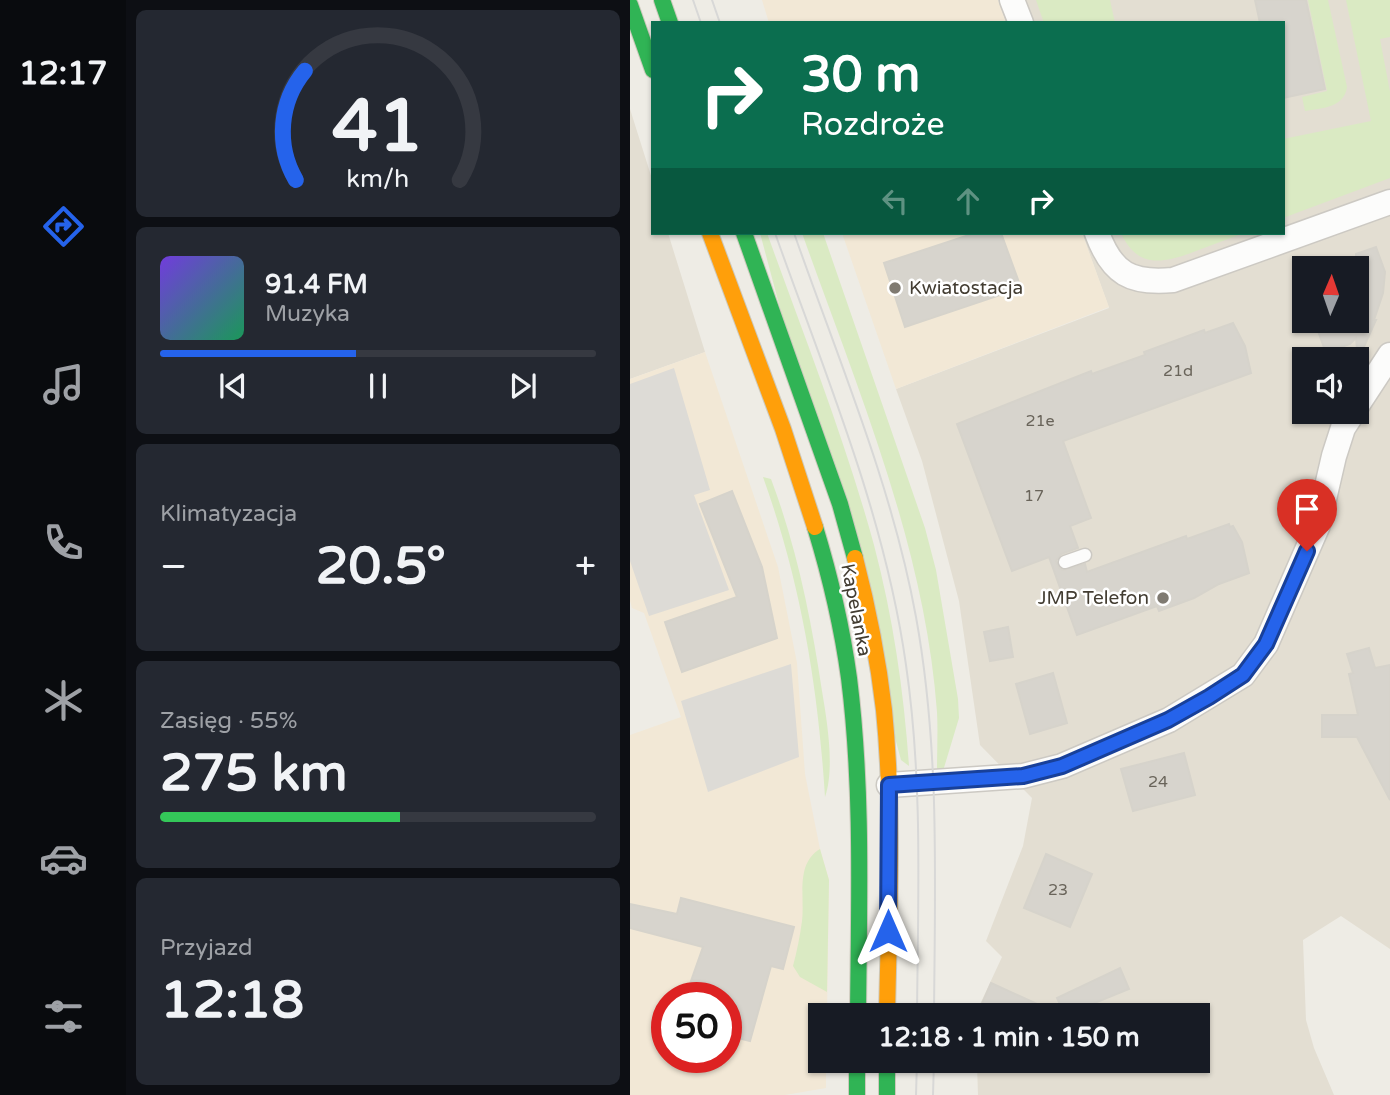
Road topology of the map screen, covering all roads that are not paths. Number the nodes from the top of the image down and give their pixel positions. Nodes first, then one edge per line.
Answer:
1 (662, 0) edge
2 (1012, 0) edge
3 (630, 5) edge
4 (669, 21) edge
5 (1020, 21) edge
6 (651, 64) edge
7 (1390, 202) edge
8 (711, 235) edge
9 (745, 235) edge
10 (1098, 235) edge
11 (1390, 355) edge
12 (1369, 387) edge
13 (1346, 424) edge
14 (1085, 555) dead end
15 (1065, 562) dead end
16 (889, 785) junction
17 (858, 1003) edge
18 (887, 1003) edge
19 (857, 1073) edge
20 (887, 1073) edge
21 (857, 1095) edge
22 (887, 1095) edge

1 - 4 main road
2 - 5 street
3 - 6 main road
7 - 10 street
8 - 17 main road, Kapelanka
9 - 16 main road, Kapelanka
11 - 12 street
13 - 16 street
14 - 15 lane
16 - 18 main road, Kapelanka
19 - 21 main road
20 - 22 main road

